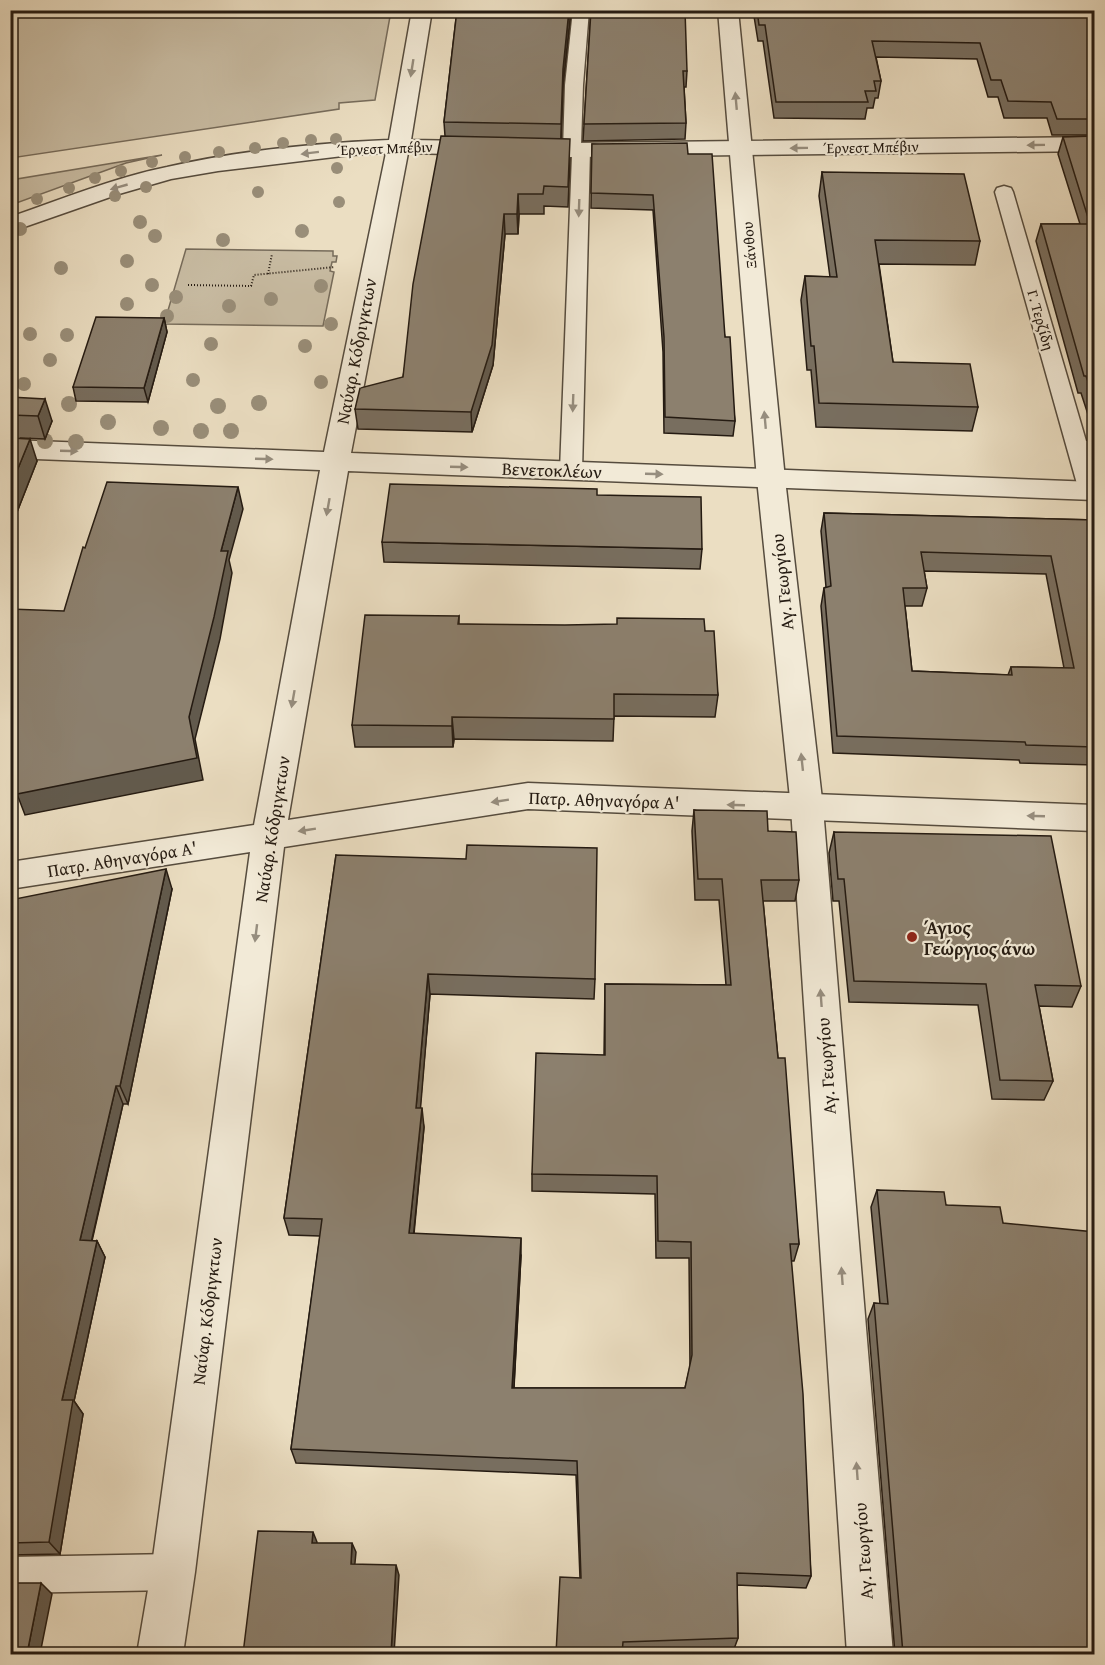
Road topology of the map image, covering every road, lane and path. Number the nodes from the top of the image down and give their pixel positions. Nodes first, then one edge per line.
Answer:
1 (422, 10) edge
2 (581, 10) edge
3 (728, 10) edge
4 (1095, 144) edge
5 (398, 146) junction
6 (741, 149) junction
7 (577, 150) junction
8 (1004, 192) dead end
9 (10, 225) edge
10 (272, 254) dead end
11 (330, 267) dead end
12 (268, 274) junction
13 (188, 285) dead end
14 (1086, 448) edge
15 (10, 449) edge
16 (336, 462) junction
17 (571, 471) junction
18 (771, 479) junction
19 (1092, 491) edge
20 (807, 808) junction
21 (1095, 818) edge
22 (269, 836) junction
23 (10, 876) edge
24 (173, 1572) junction
25 (10, 1575) edge
26 (160, 1654) edge
27 (870, 1654) edge

1 -> 5 street, Ναύαρ. Κόδριγκτων
2 - 7 lane
6 -> 3 street, Ξάνθου
4 -> 6 street, Έρνεστ Μπέβιν
5 - 7 street, Έρνεστ Μπέβιν
5 -> 9 street, Έρνεστ Μπέβιν
5 - 16 street, Ναύαρ. Κόδριγκτων
6 - 7 street, Έρνεστ Μπέβιν
18 -> 6 street, Ξάνθου
7 -> 17 lane
8 - 14 lane, Γ. Τερζίδη
10 - 12 path
11 - 12 path
12 - 13 path
14 - 19 lane, Γ. Τερζίδη
15 -> 16 street, Βενετοκλέων
16 -> 17 street, Βενετοκλέων
16 -> 22 street, Ναύαρ. Κόδριγκτων
17 -> 18 street, Βενετοκλέων
18 - 19 street, Βενετοκλέων
20 -> 18 street, Αγ. Γεωργίου
21 -> 20 street, Πατρ. Αθηναγόρα Α'
20 -> 22 street, Πατρ. Αθηναγόρα Α'
27 -> 20 street, Αγ. Γεωργίου
22 - 23 street, Πατρ. Αθηναγόρα Α'
22 -> 24 street, Ναύαρ. Κόδριγκτων
24 - 25 lane
24 - 26 street, Ναύαρ. Κόδριγκτων

